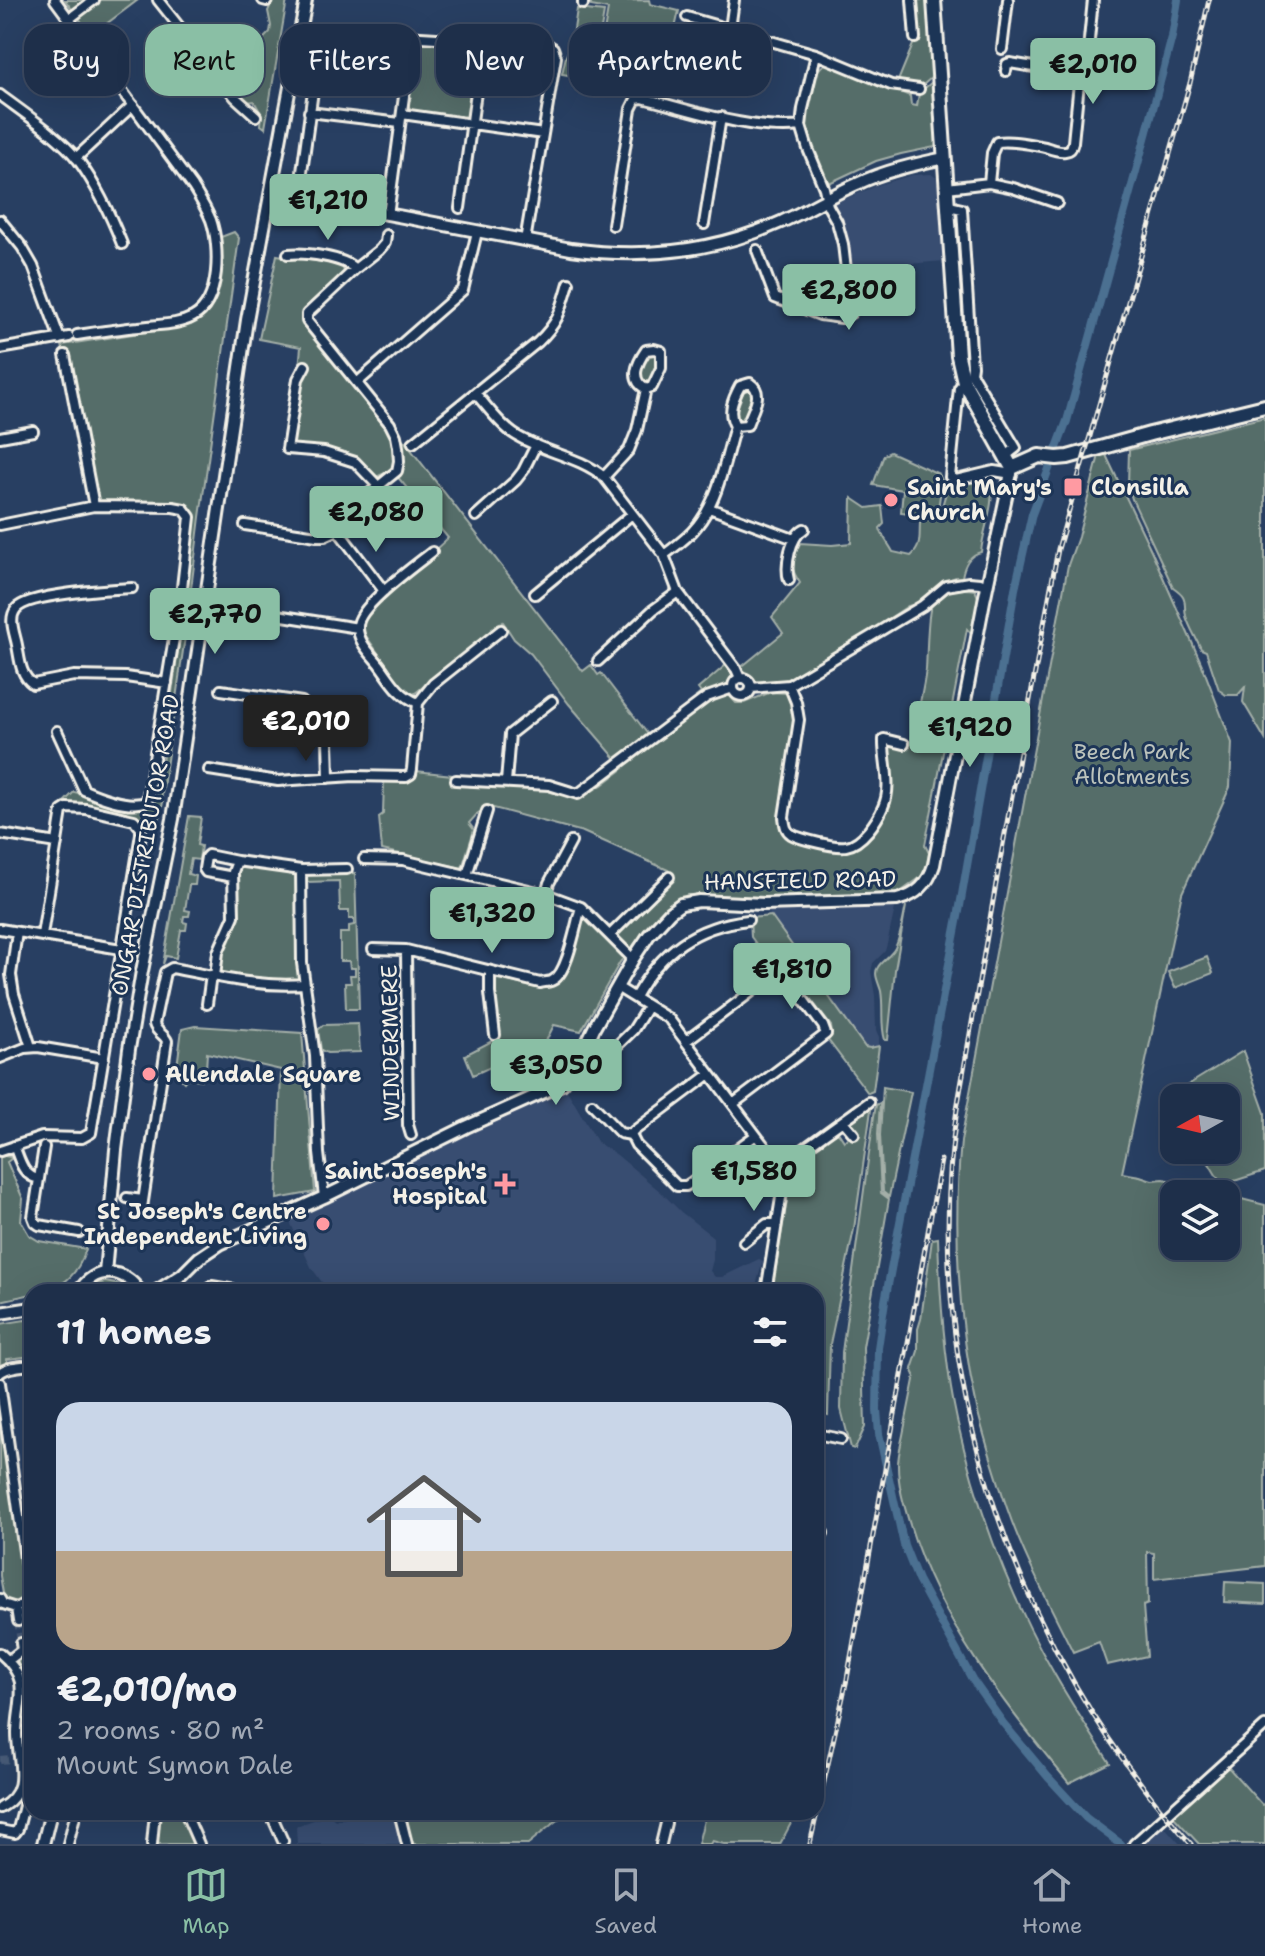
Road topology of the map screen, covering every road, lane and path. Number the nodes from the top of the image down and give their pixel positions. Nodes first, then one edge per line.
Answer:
1 (55, 0) edge
2 (94, 0) edge
3 (158, 0) edge
4 (306, 0) edge
5 (734, 0) edge
6 (912, 0) edge
7 (934, 0) edge
8 (1008, 0) edge
9 (1093, 0) edge
10 (687, 17) dead end
11 (69, 19) junction
12 (712, 24) edge
13 (731, 24) edge
14 (915, 38) dead end
15 (771, 41) edge
16 (553, 48) edge
17 (1002, 49) dead end
18 (816, 54) junction
19 (1087, 60) dead end
20 (1006, 71) dead end
21 (553, 75) edge
22 (919, 89) dead end
23 (0, 95) edge
24 (311, 96) edge
25 (404, 96) edge
26 (475, 96) edge
27 (549, 96) edge
28 (133, 105) junction
29 (309, 112) junction
30 (256, 116) dead end
31 (721, 117) junction
32 (401, 119) junction
33 (471, 124) junction
34 (801, 126) junction
35 (543, 134) junction
36 (76, 158) junction
37 (945, 158) junction
38 (302, 172) dead end
39 (989, 183) junction
40 (947, 188) junction
41 (272, 192) junction
42 (827, 199) junction
43 (1057, 203) dead end
44 (949, 206) junction
45 (460, 208) dead end
46 (388, 215) junction
47 (0, 220) edge
48 (704, 224) dead end
49 (613, 225) dead end
50 (477, 232) junction
51 (386, 235) dead end
52 (525, 241) junction
53 (122, 244) dead end
54 (757, 250) dead end
55 (288, 254) dead end
56 (355, 269) junction
57 (569, 283) dead end
58 (968, 285) junction
59 (953, 286) junction
60 (69, 337) junction
61 (0, 349) edge
62 (65, 355) dead end
63 (305, 366) dead end
64 (965, 377) junction
65 (358, 382) junction
66 (646, 389) junction
67 (475, 393) junction
68 (1265, 406) edge
69 (735, 426) junction
70 (33, 431) dead end
71 (0, 437) edge
72 (413, 443) dead end
73 (536, 445) junction
74 (1010, 466) junction
75 (604, 477) junction
76 (379, 487) junction
77 (94, 506) junction
78 (709, 508) junction
79 (0, 513) edge
80 (632, 514) junction
81 (476, 516) dead end
82 (1, 524) edge
83 (245, 525) dead end
84 (340, 529) junction
85 (804, 529) dead end
86 (794, 539) junction
87 (432, 552) dead end
88 (664, 555) junction
89 (789, 580) dead end
90 (987, 586) junction
91 (132, 588) dead end
92 (384, 591) junction
93 (678, 592) junction
94 (535, 594) dead end
95 (233, 608) dead end
96 (358, 628) junction
97 (501, 630) dead end
98 (598, 661) dead end
99 (740, 678) junction
100 (167, 683) junction
101 (789, 685) junction
102 (733, 688) junction
103 (751, 688) junction
104 (221, 690) dead end
105 (552, 701) dead end
106 (418, 703) junction
107 (57, 731) dead end
108 (904, 744) dead end
109 (209, 770) dead end
110 (329, 778) junction
111 (456, 780) dead end
112 (506, 782) junction
113 (487, 811) dead end
114 (0, 834) edge
115 (571, 842) dead end
116 (57, 843) junction
117 (364, 859) dead end
118 (237, 861) junction
119 (347, 869) dead end
120 (301, 870) junction
121 (467, 875) junction
122 (233, 877) junction
123 (669, 877) dead end
124 (546, 894) junction
125 (581, 907) junction
126 (718, 913) dead end
127 (748, 920) dead end
128 (721, 925) junction
129 (0, 929) edge
130 (17, 932) junction
131 (42, 935) junction
132 (610, 935) junction
133 (121, 949) junction
134 (373, 949) dead end
135 (406, 950) junction
136 (633, 959) junction
137 (490, 971) junction
138 (213, 976) junction
139 (304, 984) junction
140 (617, 987) junction
141 (635, 997) junction
142 (207, 1004) dead end
143 (648, 1006) junction
144 (495, 1035) dead end
145 (686, 1041) junction
146 (31, 1047) junction
147 (0, 1058) edge
148 (104, 1058) junction
149 (600, 1060) dead end
150 (710, 1074) junction
151 (869, 1102) dead end
152 (592, 1104) dead end
153 (733, 1104) junction
154 (843, 1121) junction
155 (854, 1134) dead end
156 (411, 1135) dead end
157 (631, 1135) junction
158 (756, 1135) junction
159 (14, 1146) junction
160 (44, 1147) dead end
161 (0, 1151) edge
162 (780, 1166) junction
163 (39, 1179) junction
164 (324, 1197) junction
165 (127, 1198) dead end
166 (777, 1224) junction
167 (79, 1232) dead end
168 (744, 1242) dead end
169 (105, 1273) junction
170 (84, 1284) edge
171 (134, 1284) edge
172 (168, 1284) edge
173 (767, 1284) edge
174 (24, 1309) edge
175 (0, 1313) edge
176 (24, 1366) edge
177 (0, 1373) edge
178 (0, 1383) edge
179 (824, 1436) edge
180 (841, 1439) dead end
181 (4, 1444) edge
182 (24, 1559) edge
183 (0, 1599) edge
184 (24, 1604) edge
185 (16, 1608) junction
186 (18, 1621) tunnel mouth
187 (24, 1649) edge
188 (0, 1653) edge
189 (9, 1660) junction
190 (1265, 1726) edge
191 (24, 1806) edge
192 (0, 1808) edge
193 (49, 1820) edge
194 (74, 1820) edge
195 (154, 1820) edge
196 (188, 1820) edge
197 (276, 1820) edge
198 (401, 1820) edge
199 (666, 1820) edge
200 (0, 1830) edge
201 (283, 1841) dead end
202 (43, 1844) edge
203 (68, 1844) edge
204 (152, 1844) edge
205 (199, 1844) edge
206 (407, 1844) edge
207 (661, 1844) edge
208 (1134, 1844) edge

1 - 11 street
2 - 11 street
3 - 30 street
4 - 41 street, ONGAR DISTRIBUTOR ROAD
5 - 13 street
6 - 14 street
7 - 37 main road
8 - 17 street
9 - 19 street
10 - 12 street
11 - 28 street
15 - 18 street
16 - 21 street
18 - 22 street
18 - 34 street
20 - 39 street
23 - 36 street
24 - 29 street
25 - 32 street
26 - 33 street
27 - 35 street
28 - 36 street
28 - 60 street
29 - 32 street
29 - 38 street
31 - 34 street
31 - 48 street
31 - 49 street
32 - 33 street
32 - 46 street
33 - 35 street
33 - 45 street
34 - 42 street
35 - 52 street
36 - 53 street
37 - 40 main road
37 - 42 street
39 - 40 street
39 - 43 street
40 - 44 main road
41 - 46 street
41 - 169 street, ONGAR DISTRIBUTOR ROAD
42 - 52 street
42 - 54 street
44 - 58 street
44 - 59 main road
46 - 50 street
47 - 60 street
50 - 52 street
50 - 65 street
51 - 56 street
55 - 56 street
56 - 65 street
57 - 67 street
58 - 59 street
58 - 64 street
59 - 64 main road
60 - 61 street
62 - 77 street
63 - 76 street
64 - 74 main road
64 - 74 street
65 - 76 street
66 - 66 street
66 - 75 street
67 - 72 street
67 - 73 street
68 - 74 main road
69 - 69 street
69 - 78 street
70 - 71 street
73 - 75 street
73 - 81 street
74 - 90 street, HANSFIELD ROAD
75 - 80 street
76 - 84 street
77 - 82 street
77 - 100 street
78 - 86 street
78 - 88 street
79 - 82 street
80 - 88 street
80 - 94 street
83 - 84 street
84 - 92 street
85 - 86 street
86 - 89 street
87 - 92 street
88 - 93 street
90 - 101 street
90 - 136 street, HANSFIELD ROAD
91 - 100 street
92 - 96 street
93 - 98 street
93 - 99 street
95 - 96 street
96 - 106 street
97 - 106 street
99 - 102 street
99 - 103 street
100 - 107 street
101 - 103 street
101 - 108 street
102 - 103 street
102 - 112 street
104 - 110 street
105 - 112 street
106 - 110 street
109 - 110 street
111 - 112 street
113 - 121 street
114 - 116 street
115 - 124 street
116 - 131 street
116 - 133 street
117 - 121 street
118 - 120 street
118 - 122 street
118 - 122 street
119 - 120 street
120 - 139 street
121 - 124 street
122 - 138 street
123 - 132 street
124 - 125 street
125 - 132 street
125 - 137 street, WINDERMERE
126 - 128 street
127 - 128 street
128 - 141 street
129 - 130 street
130 - 131 street
130 - 146 street
131 - 133 street
132 - 136 street
133 - 148 street
134 - 135 street, WINDERMERE
135 - 137 street, WINDERMERE
135 - 156 street, WINDERMERE
136 - 140 street, HANSFIELD ROAD
137 - 144 street
138 - 139 street
138 - 142 street
138 - 165 street
139 - 164 street
140 - 141 street
140 - 164 street, HANSFIELD ROAD
141 - 143 street
143 - 145 street
143 - 149 street
145 - 150 street
145 - 153 street
146 - 147 street
146 - 148 street
148 - 159 street
150 - 153 street
150 - 157 street
151 - 154 street
152 - 157 street
153 - 158 street
154 - 155 street
154 - 162 street
157 - 158 street
158 - 162 street
159 - 161 street
159 - 163 street
160 - 163 street
162 - 166 street
163 - 167 street
164 - 172 street, HANSFIELD ROAD
166 - 168 street
166 - 173 street
169 - 170 street
169 - 171 street
174 - 175 street
176 - 177 street
178 - 181 street
179 - 180 street
181 - 182 street
183 - 185 street
184 - 185 street
185 - 186 street
187 - 189 street
188 - 189 street
189 - 192 street
190 - 208 street
191 - 200 street
193 - 202 street
194 - 203 street
195 - 204 street
196 - 205 street
197 - 201 street
198 - 206 street
199 - 207 street

